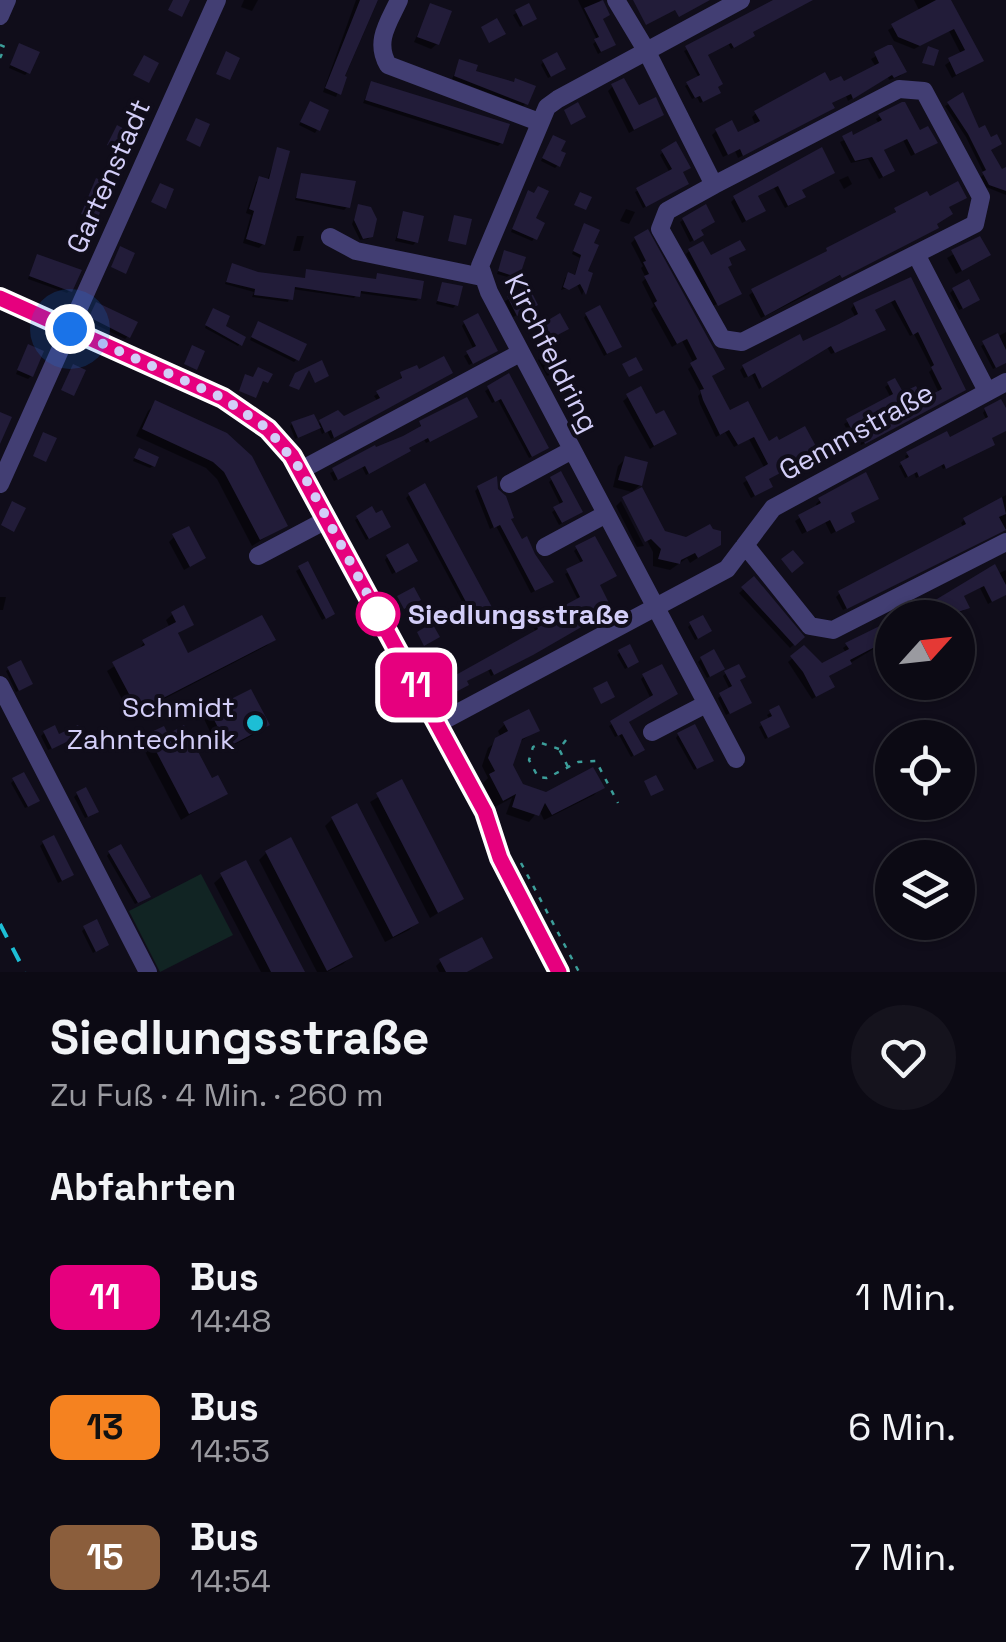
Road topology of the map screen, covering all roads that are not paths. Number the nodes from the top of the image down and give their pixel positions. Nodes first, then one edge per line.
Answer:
1 (217, 0) edge
2 (399, 0) edge
3 (616, 0) edge
4 (741, 0) edge
5 (646, 50) junction
6 (539, 122) junction
7 (714, 185) junction
8 (330, 237) dead end
9 (916, 254) junction
10 (482, 277) junction
11 (0, 298) edge
12 (70, 329) junction
13 (520, 352) junction
14 (1006, 382) edge
15 (987, 392) junction
16 (572, 450) junction
17 (301, 470) junction
18 (0, 484) edge
19 (509, 484) dead end
20 (606, 514) junction
21 (328, 520) junction
22 (1006, 542) edge
23 (745, 544) junction
24 (545, 547) dead end
25 (258, 556) dead end
26 (655, 607) junction
27 (0, 685) edge
28 (706, 704) junction
29 (438, 724) junction
30 (652, 732) dead end
31 (736, 759) dead end
32 (148, 972) edge
33 (559, 972) edge

1 - 12 street, Gartenstadt
2 - 6 street
3 - 5 street
4 - 5 street, Kirchfeldring
5 - 6 street, Kirchfeldring
5 - 7 street
6 - 10 street, Kirchfeldring
7 - 9 street
7 - 9 street
8 - 10 street
9 - 15 street
10 - 13 street, Kirchfeldring
11 - 12 street
12 - 17 street
12 - 18 street, Gartenstadt
13 - 16 street, Kirchfeldring
13 - 17 street
14 - 15 street, Gemmstraße
15 - 23 street, Gemmstraße
16 - 19 street
16 - 20 street, Kirchfeldring
17 - 21 street
20 - 24 street
20 - 26 street, Kirchfeldring
21 - 25 street
21 - 29 street
22 - 23 street
23 - 26 street, Gemmstraße
26 - 28 street, Kirchfeldring
26 - 29 street, Gemmstraße
27 - 32 street
28 - 30 street
28 - 31 street, Kirchfeldring
29 - 33 street

